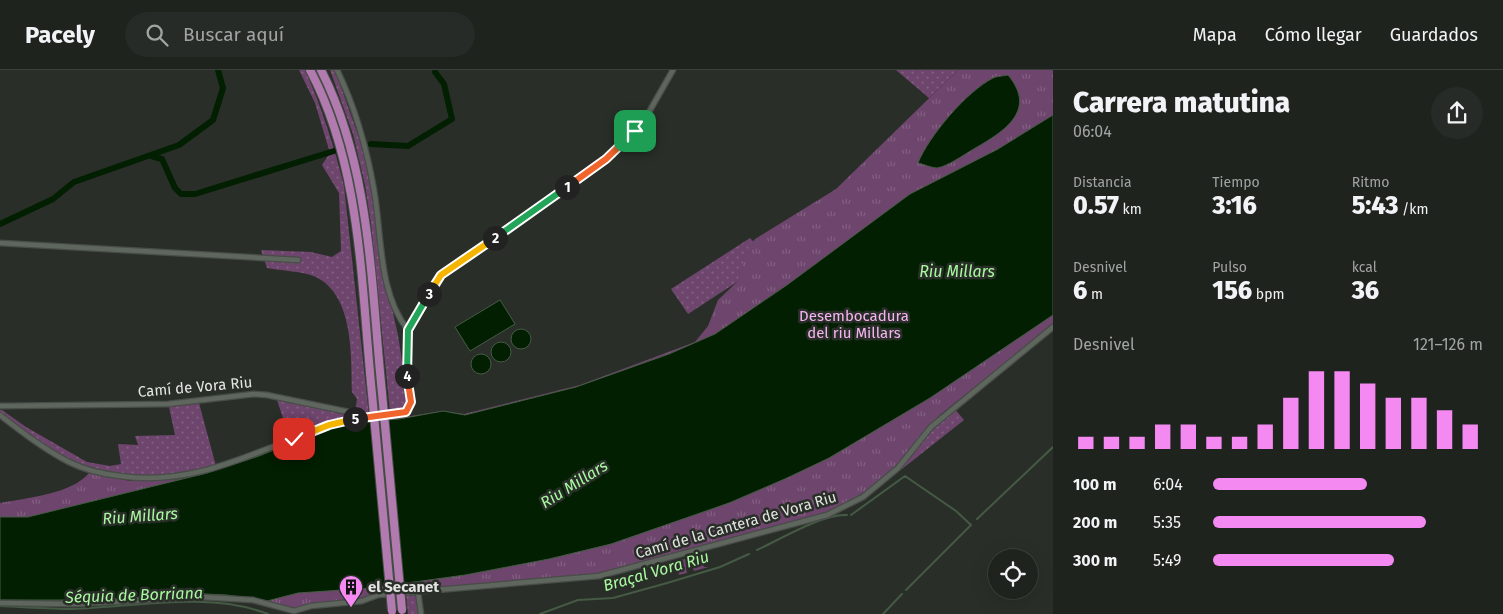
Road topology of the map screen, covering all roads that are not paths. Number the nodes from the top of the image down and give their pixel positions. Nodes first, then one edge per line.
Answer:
1 (310, 70) edge
2 (321, 70) edge
3 (337, 70) edge
4 (673, 70) edge
5 (0, 243) edge
6 (298, 260) dead end
7 (1053, 327) edge
8 (408, 330) junction
9 (0, 406) edge
10 (0, 415) edge
11 (362, 417) junction
12 (418, 592) junction
13 (0, 603) edge
14 (402, 612) edge
15 (392, 613) edge
16 (421, 614) edge

1 - 15 main road, bridge
2 - 14 main road, bridge
3 - 8 street
4 - 8 street, Camí de Vora Riu
5 - 6 street
7 - 12 street, Camí de la Cantera de Vora Riu
8 - 11 street, Camí de Vora Riu
9 - 11 street, Camí de Vora Riu
10 - 11 street
12 - 13 street, Camí de la Cantera de Vora Riu
12 - 16 street

